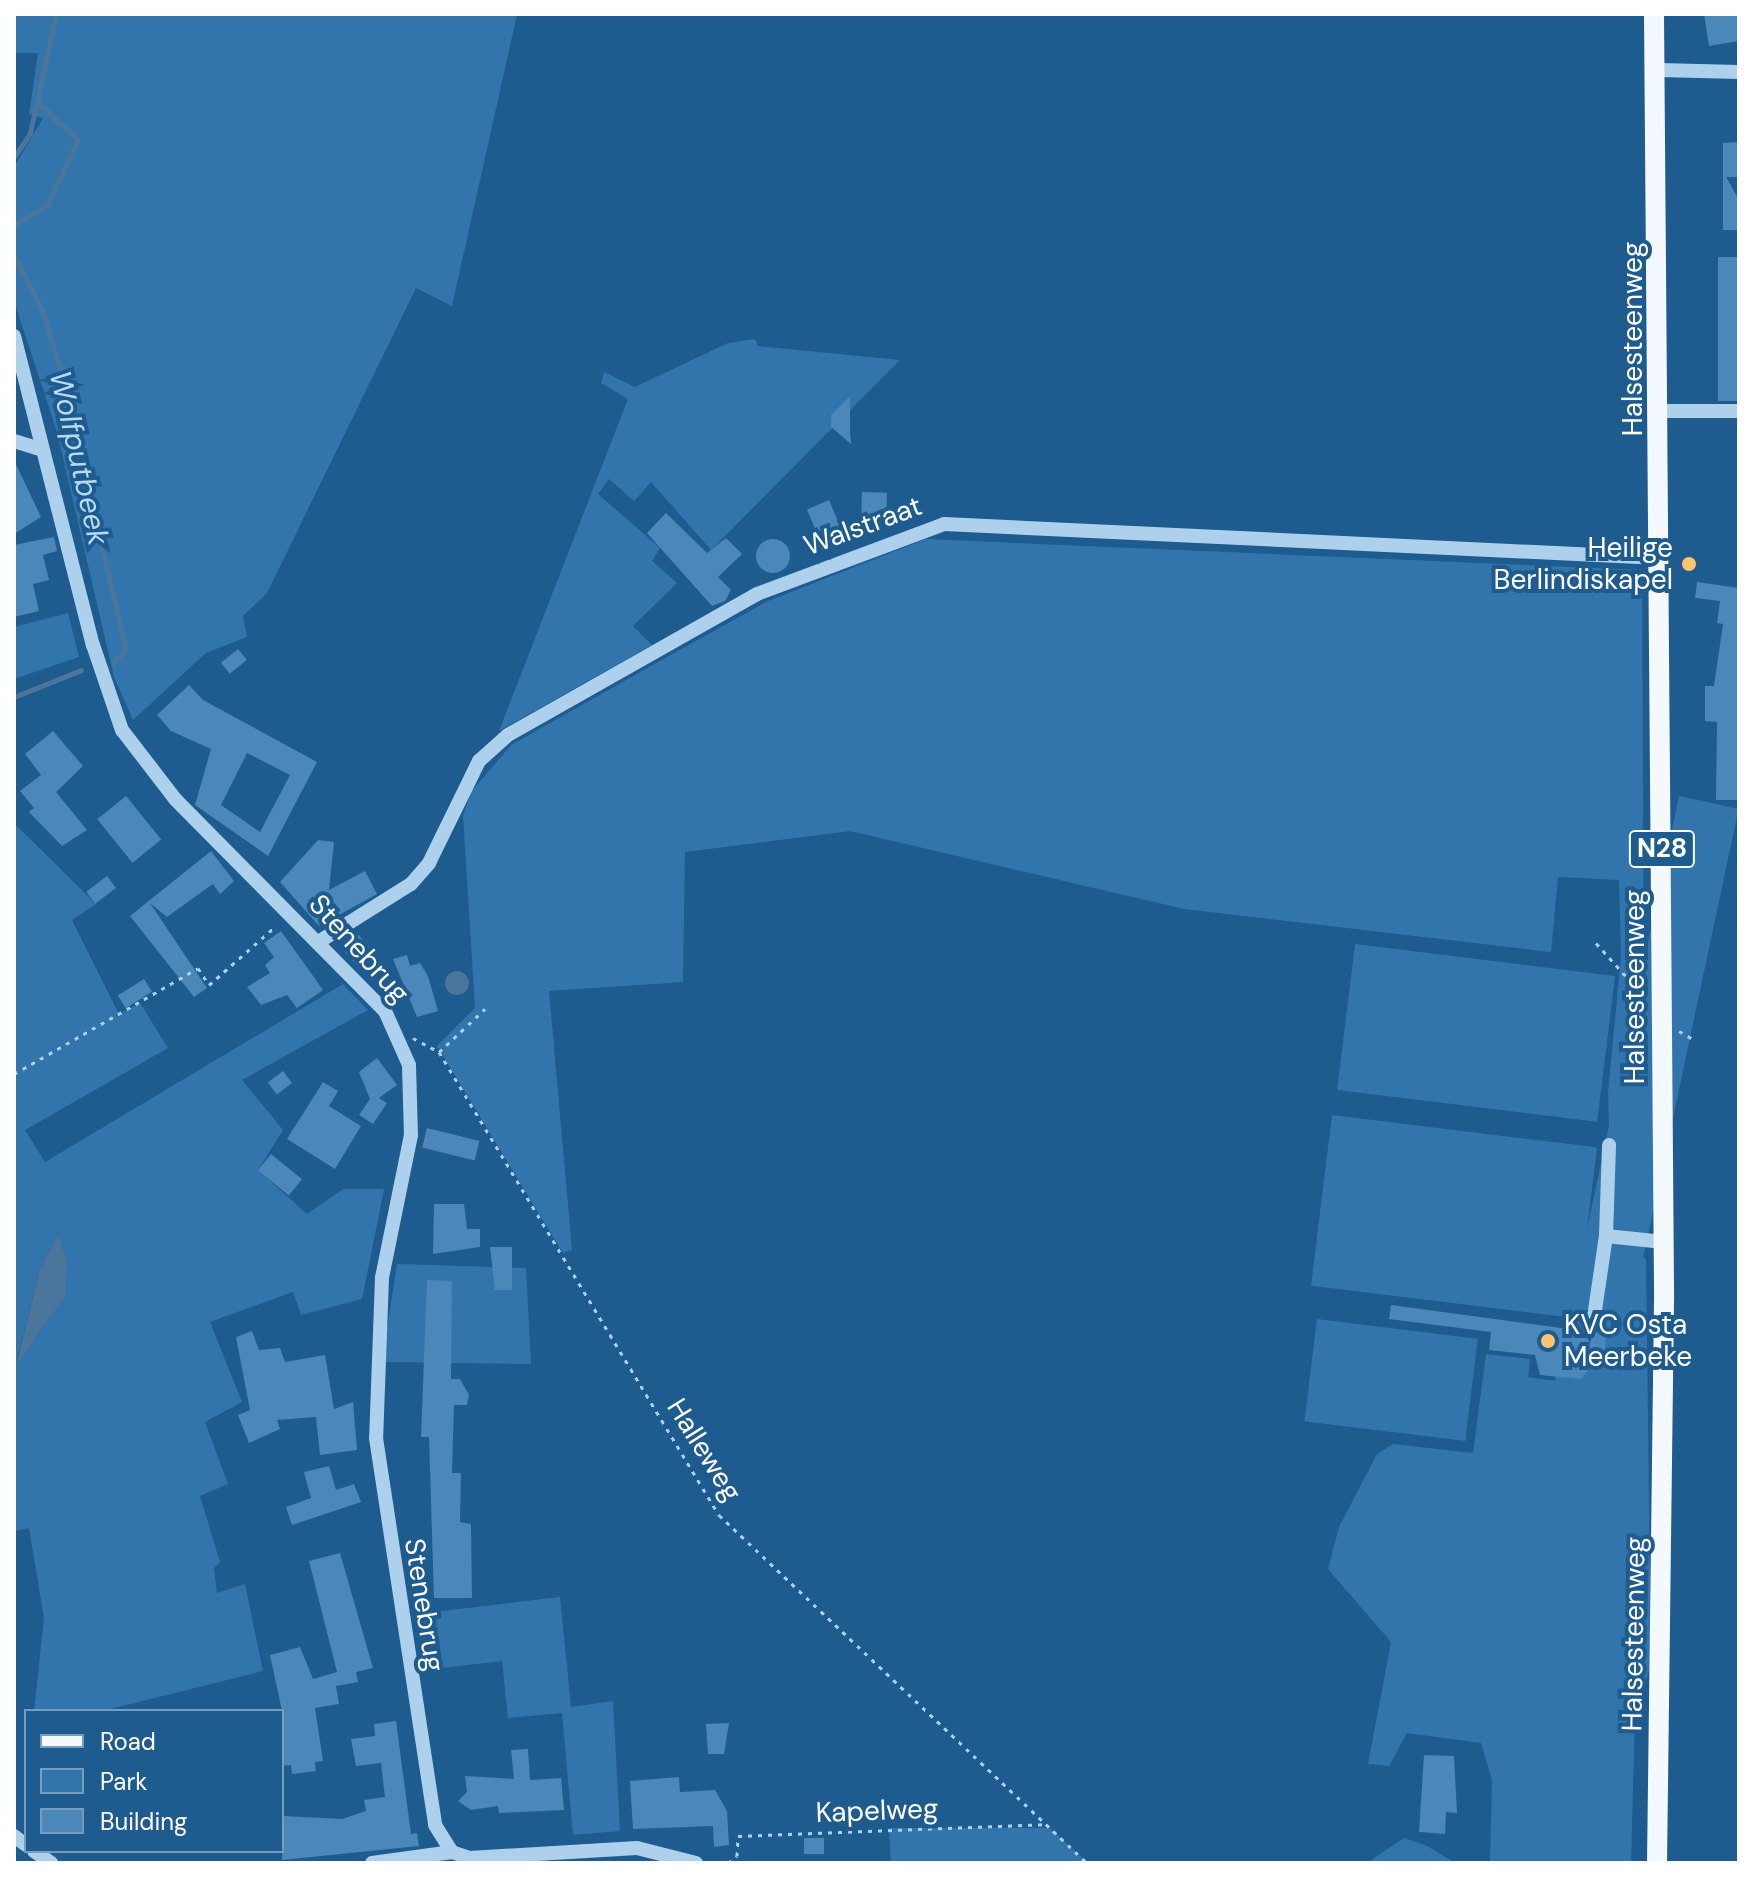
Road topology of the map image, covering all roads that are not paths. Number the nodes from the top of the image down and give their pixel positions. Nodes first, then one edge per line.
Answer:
1 (1654, 14) edge
2 (1659, 70) junction
3 (1739, 72) edge
4 (14, 336) edge
5 (1662, 411) junction
6 (1739, 411) edge
7 (14, 441) edge
8 (41, 449) junction
9 (1659, 558) junction
10 (320, 941) junction
11 (1609, 1145) dead end
12 (1606, 1236) junction
13 (1664, 1242) junction
14 (1594, 1317) dead end
15 (452, 1852) junction
16 (372, 1863) edge
17 (696, 1863) edge
18 (1657, 1863) edge

1 - 2 main road, Halsesteenweg / N28
2 - 3 street
2 - 5 main road, Halsesteenweg / N28
4 - 8 street, Stenebrug
5 - 6 street
5 - 9 main road, Halsesteenweg / N28
7 - 8 street
8 - 10 street, Stenebrug
9 - 10 street, Walstraat
9 - 13 main road, Halsesteenweg / N28
10 - 15 street, Stenebrug
11 - 12 street
12 - 13 street
12 - 14 street
13 - 18 main road, Halsesteenweg / N28
15 - 16 street
15 - 17 street

